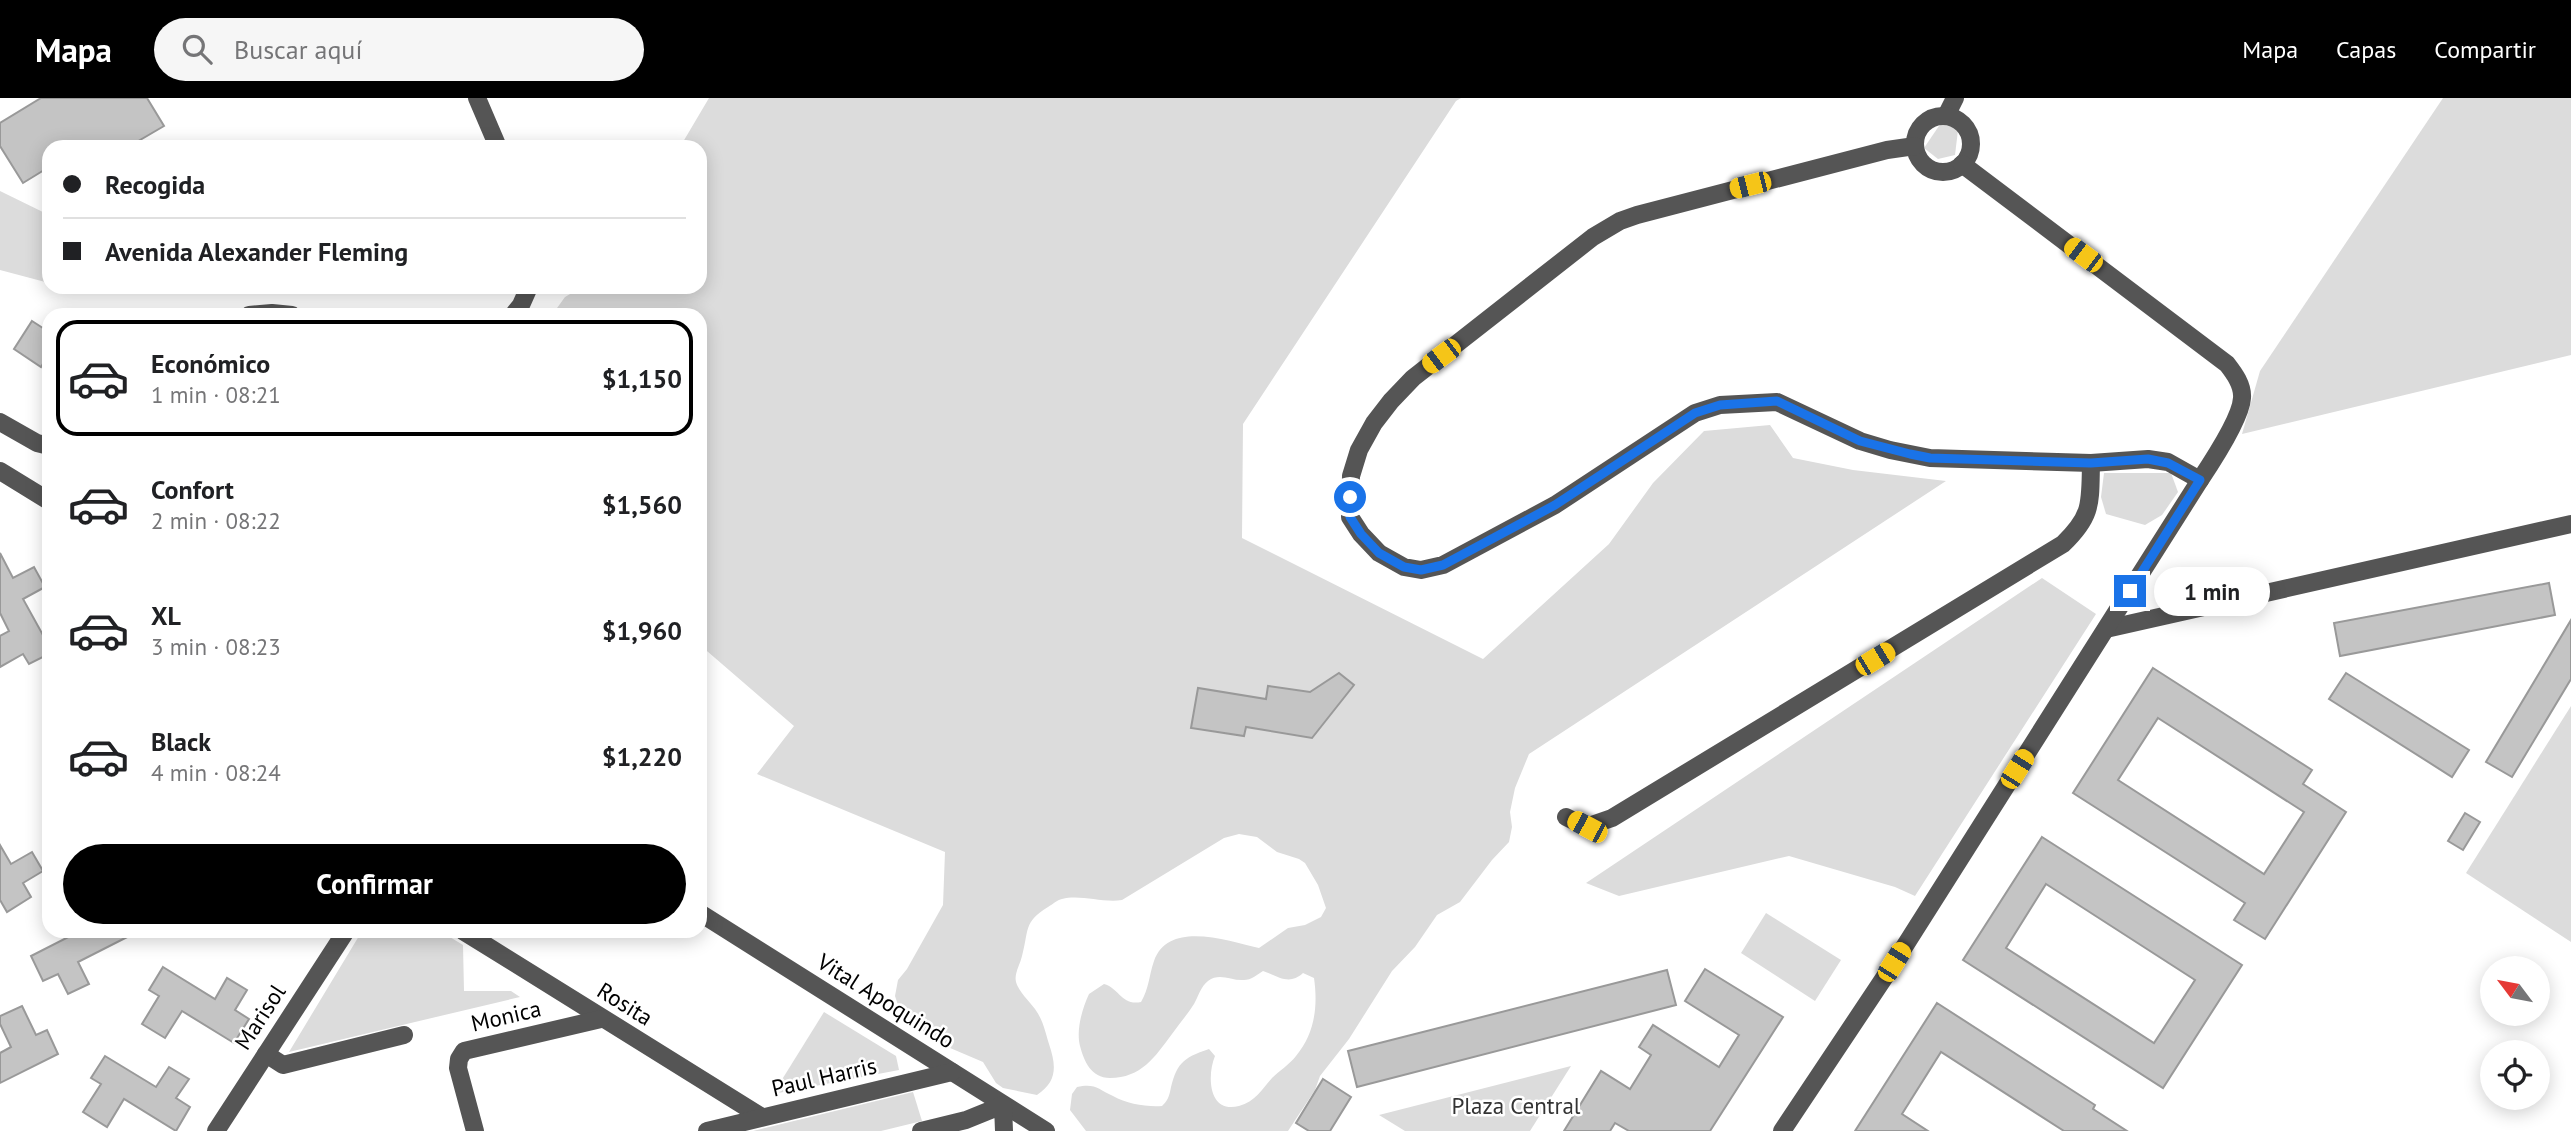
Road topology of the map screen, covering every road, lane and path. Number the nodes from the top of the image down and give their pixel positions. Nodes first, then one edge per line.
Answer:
1 (477, 98) edge
2 (1955, 98) edge
3 (1945, 116) junction
4 (495, 140) edge
5 (1915, 146) junction
6 (1962, 164) junction
7 (0, 422) edge
8 (42, 444) edge
9 (2091, 463) junction
10 (0, 471) edge
11 (2200, 480) junction
12 (42, 497) edge
13 (2571, 524) edge
14 (2106, 629) junction
15 (1566, 817) dead end
16 (707, 917) edge
17 (340, 938) edge
18 (474, 938) edge
19 (601, 1019) junction
20 (404, 1035) dead end
21 (265, 1054) junction
22 (952, 1072) junction
23 (1003, 1105) junction
24 (762, 1117) junction
25 (216, 1131) edge
26 (475, 1131) edge
27 (707, 1131) edge
28 (921, 1131) edge
29 (1003, 1131) edge
30 (1045, 1131) edge
31 (1782, 1131) edge

1 - 4 street
2 - 3 street
3 - 5 street
3 - 6 street
5 - 6 street
5 - 9 street
6 - 11 street
7 - 8 street
9 - 11 street
9 - 15 street
10 - 12 street
11 - 14 street
13 - 14 street
14 - 31 street
16 - 22 street, Vital Apoquindo
17 - 21 street, Marisol
18 - 19 street, Rosita
19 - 24 street, Rosita
19 - 26 street, Monica
20 - 21 street
21 - 25 street, Marisol
22 - 23 street, Vital Apoquindo
22 - 24 street, Paul Harris
23 - 28 street
23 - 29 street
23 - 30 street, Vital Apoquindo
24 - 27 street, Paul Harris

